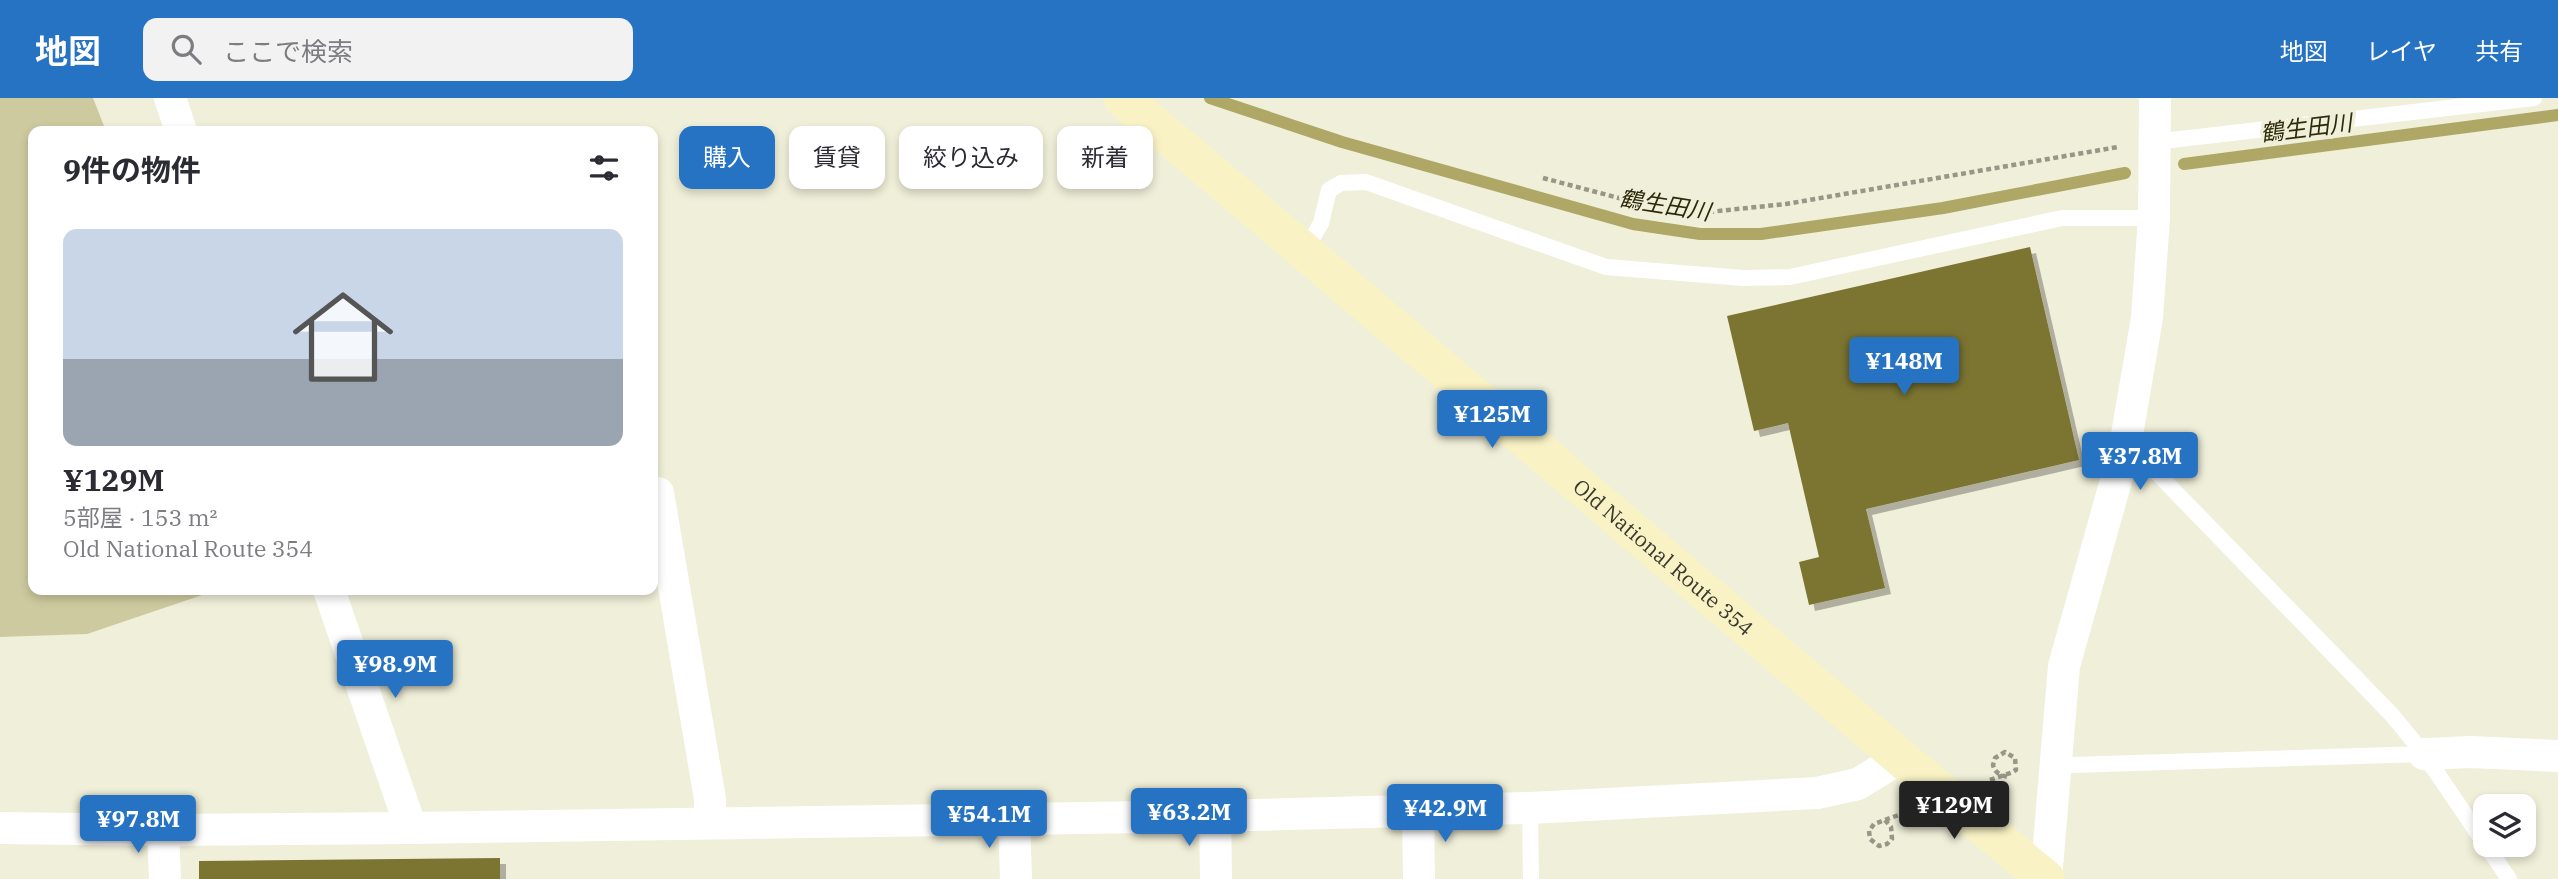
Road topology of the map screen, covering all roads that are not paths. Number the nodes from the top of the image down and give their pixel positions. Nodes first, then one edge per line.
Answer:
1 (170, 98) edge
2 (1122, 98) edge
3 (2155, 98) edge
4 (2534, 98) edge
5 (179, 126) edge
6 (2154, 142) junction
7 (2154, 218) junction
8 (1305, 251) junction
9 (2124, 452) junction
10 (658, 493) edge
11 (331, 595) edge
12 (2424, 754) junction
13 (2558, 756) edge
14 (1900, 758) junction
15 (2054, 761) junction
16 (1530, 808) junction
17 (1418, 810) junction
18 (1215, 816) junction
19 (1014, 820) junction
20 (710, 823) junction
21 (2473, 825) edge
22 (0, 828) edge
23 (411, 828) junction
24 (163, 830) junction
25 (2495, 857) edge
26 (165, 879) edge
27 (1016, 879) edge
28 (1216, 879) edge
29 (1419, 879) edge
30 (1531, 879) edge
31 (2046, 879) edge
32 (2509, 879) edge

1 - 5 street
2 - 8 street, Old National Route 354
3 - 6 street
4 - 6 lane
6 - 7 street
7 - 8 lane
7 - 9 street
8 - 14 street, Old National Route 354
9 - 12 lane
9 - 15 street
10 - 20 street
11 - 23 street
12 - 13 street
12 - 15 lane
12 - 21 lane
14 - 16 street
14 - 31 street, Old National Route 354
15 - 31 street
16 - 17 street
16 - 30 lane
17 - 18 street
17 - 29 street
18 - 19 street
18 - 28 street
19 - 20 street
19 - 27 street
20 - 23 street
22 - 24 street
23 - 24 street
24 - 26 street
25 - 32 lane

